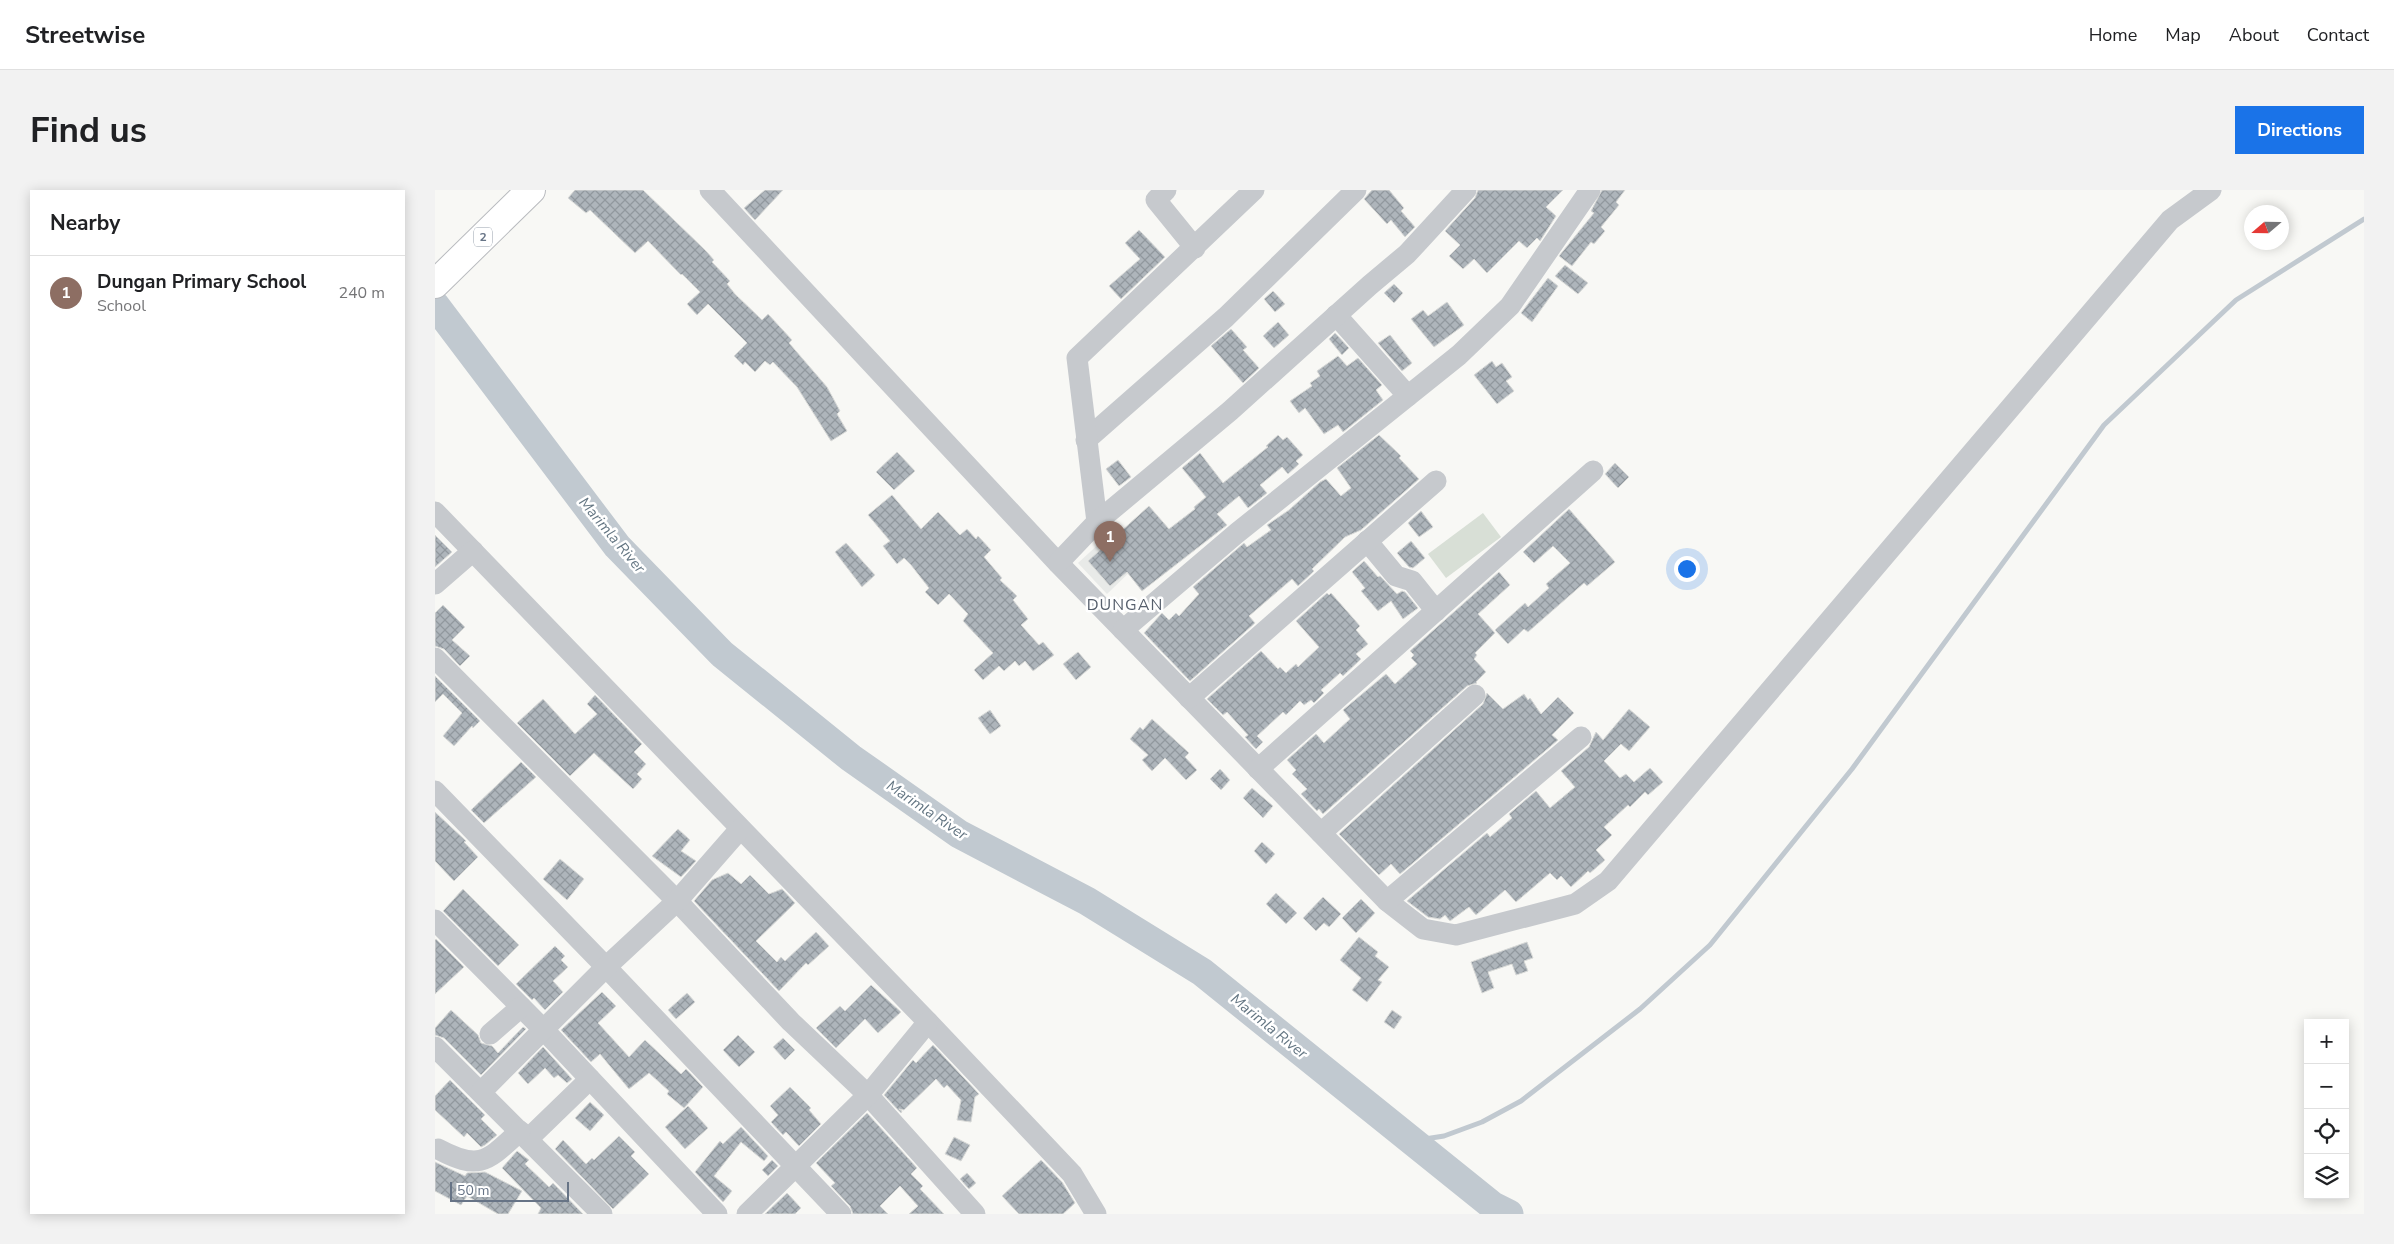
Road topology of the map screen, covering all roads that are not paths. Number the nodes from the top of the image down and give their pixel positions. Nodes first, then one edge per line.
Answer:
1 (531, 190) edge
2 (710, 190) edge
3 (1166, 190) edge
4 (1254, 190) edge
5 (1356, 190) edge
6 (1466, 190) edge
7 (1590, 190) edge
8 (2211, 190) edge
9 (1195, 248) junction
10 (435, 284) edge
11 (1336, 315) junction
12 (1408, 396) junction
13 (1086, 440) junction
14 (1593, 471) dead end
15 (1436, 481) dead end
16 (435, 512) edge
17 (1097, 522) junction
18 (1367, 541) junction
19 (473, 551) junction
20 (1058, 563) junction
21 (435, 584) edge
22 (1436, 611) junction
23 (1123, 630) junction
24 (435, 658) edge
25 (1475, 695) dead end
26 (1189, 698) junction
27 (1581, 737) dead end
28 (1258, 770) junction
29 (435, 791) edge
30 (740, 829) junction
31 (1321, 833) junction
32 (677, 900) junction
33 (1387, 901) junction
34 (435, 920) edge
35 (606, 967) junction
36 (521, 1007) junction
37 (928, 1022) junction
38 (544, 1030) junction
39 (490, 1034) dead end
40 (435, 1047) edge
41 (590, 1078) junction
42 (481, 1092) junction
43 (868, 1096) junction
44 (524, 1135) junction
45 (438, 1149) dead end
46 (796, 1166) junction
47 (603, 1214) edge
48 (717, 1214) edge
49 (747, 1214) edge
50 (841, 1214) edge
51 (975, 1214) edge
52 (1096, 1214) edge

1 - 10 highway, 2
2 - 20 street
3 - 9 street
4 - 9 street
5 - 13 street
6 - 11 street
7 - 12 street
8 - 33 street
9 - 13 street
11 - 12 street
11 - 17 street
12 - 23 street
13 - 17 street
14 - 22 street
15 - 18 street
16 - 19 street
17 - 20 street
18 - 22 street
18 - 26 street
19 - 21 street
19 - 30 street
20 - 23 street
22 - 28 street
23 - 26 street
24 - 32 street
25 - 31 street
26 - 28 street
27 - 33 street
28 - 31 street
29 - 35 street
30 - 32 street
30 - 37 street
31 - 33 street
32 - 35 street
32 - 43 street
34 - 36 street
35 - 38 street
35 - 46 street
36 - 38 street
36 - 39 street
37 - 43 street
37 - 52 street
38 - 41 street
38 - 42 street
40 - 42 street
41 - 44 street
41 - 48 street
42 - 44 street
43 - 46 street
43 - 51 street
44 - 45 street
44 - 47 street
46 - 49 street
46 - 50 street

